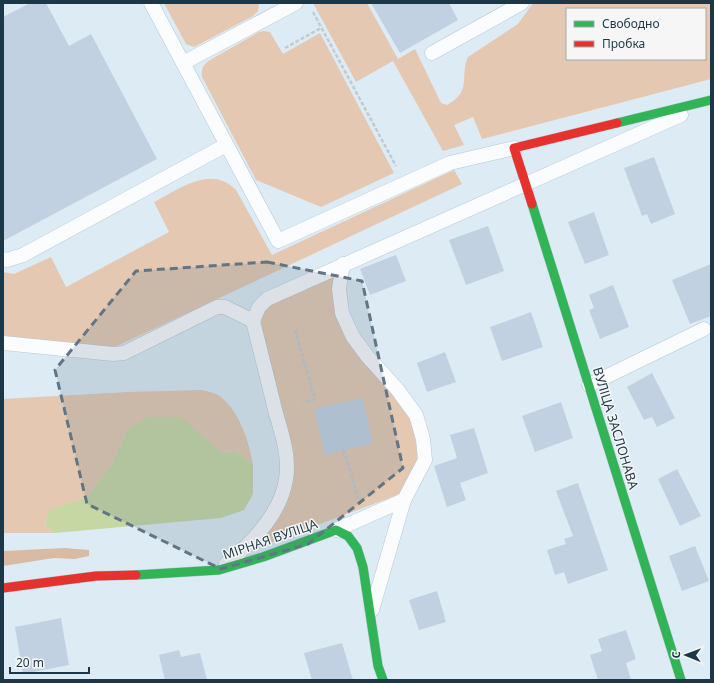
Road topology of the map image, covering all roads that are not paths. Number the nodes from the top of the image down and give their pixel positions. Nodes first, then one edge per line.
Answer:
1 (151, 3) edge
2 (296, 3) edge
3 (522, 3) edge
4 (432, 53) dead end
5 (184, 63) junction
6 (711, 101) edge
7 (226, 144) junction
8 (514, 148) junction
9 (526, 183) junction
10 (3, 259) edge
11 (343, 264) junction
12 (253, 321) junction
13 (704, 329) dead end
14 (3, 343) edge
15 (589, 385) junction
16 (404, 500) junction
17 (336, 530) junction
18 (219, 570) junction
19 (3, 588) edge
20 (370, 616) junction
21 (383, 680) edge
22 (681, 680) edge

1 - 5 lane
2 - 5 lane
3 - 4 lane
5 - 7 lane
6 - 8 street
6 - 9 lane
7 - 8 lane
7 - 10 lane
8 - 9 street, ВУЛІЦА ЗАСЛОНАВА
9 - 11 lane
9 - 15 street, ВУЛІЦА ЗАСЛОНАВА
11 - 12 lane
11 - 16 lane
12 - 14 lane
12 - 18 lane
13 - 15 lane
15 - 22 street, ВУЛІЦА ЗАСЛОНАВА
16 - 17 lane
16 - 20 lane
17 - 18 street, МІРНАЯ ВУЛІЦА
17 - 20 street, МІРНАЯ ВУЛІЦА
18 - 19 street, МІРНАЯ ВУЛІЦА
20 - 21 street, МІРНАЯ ВУЛІЦА

